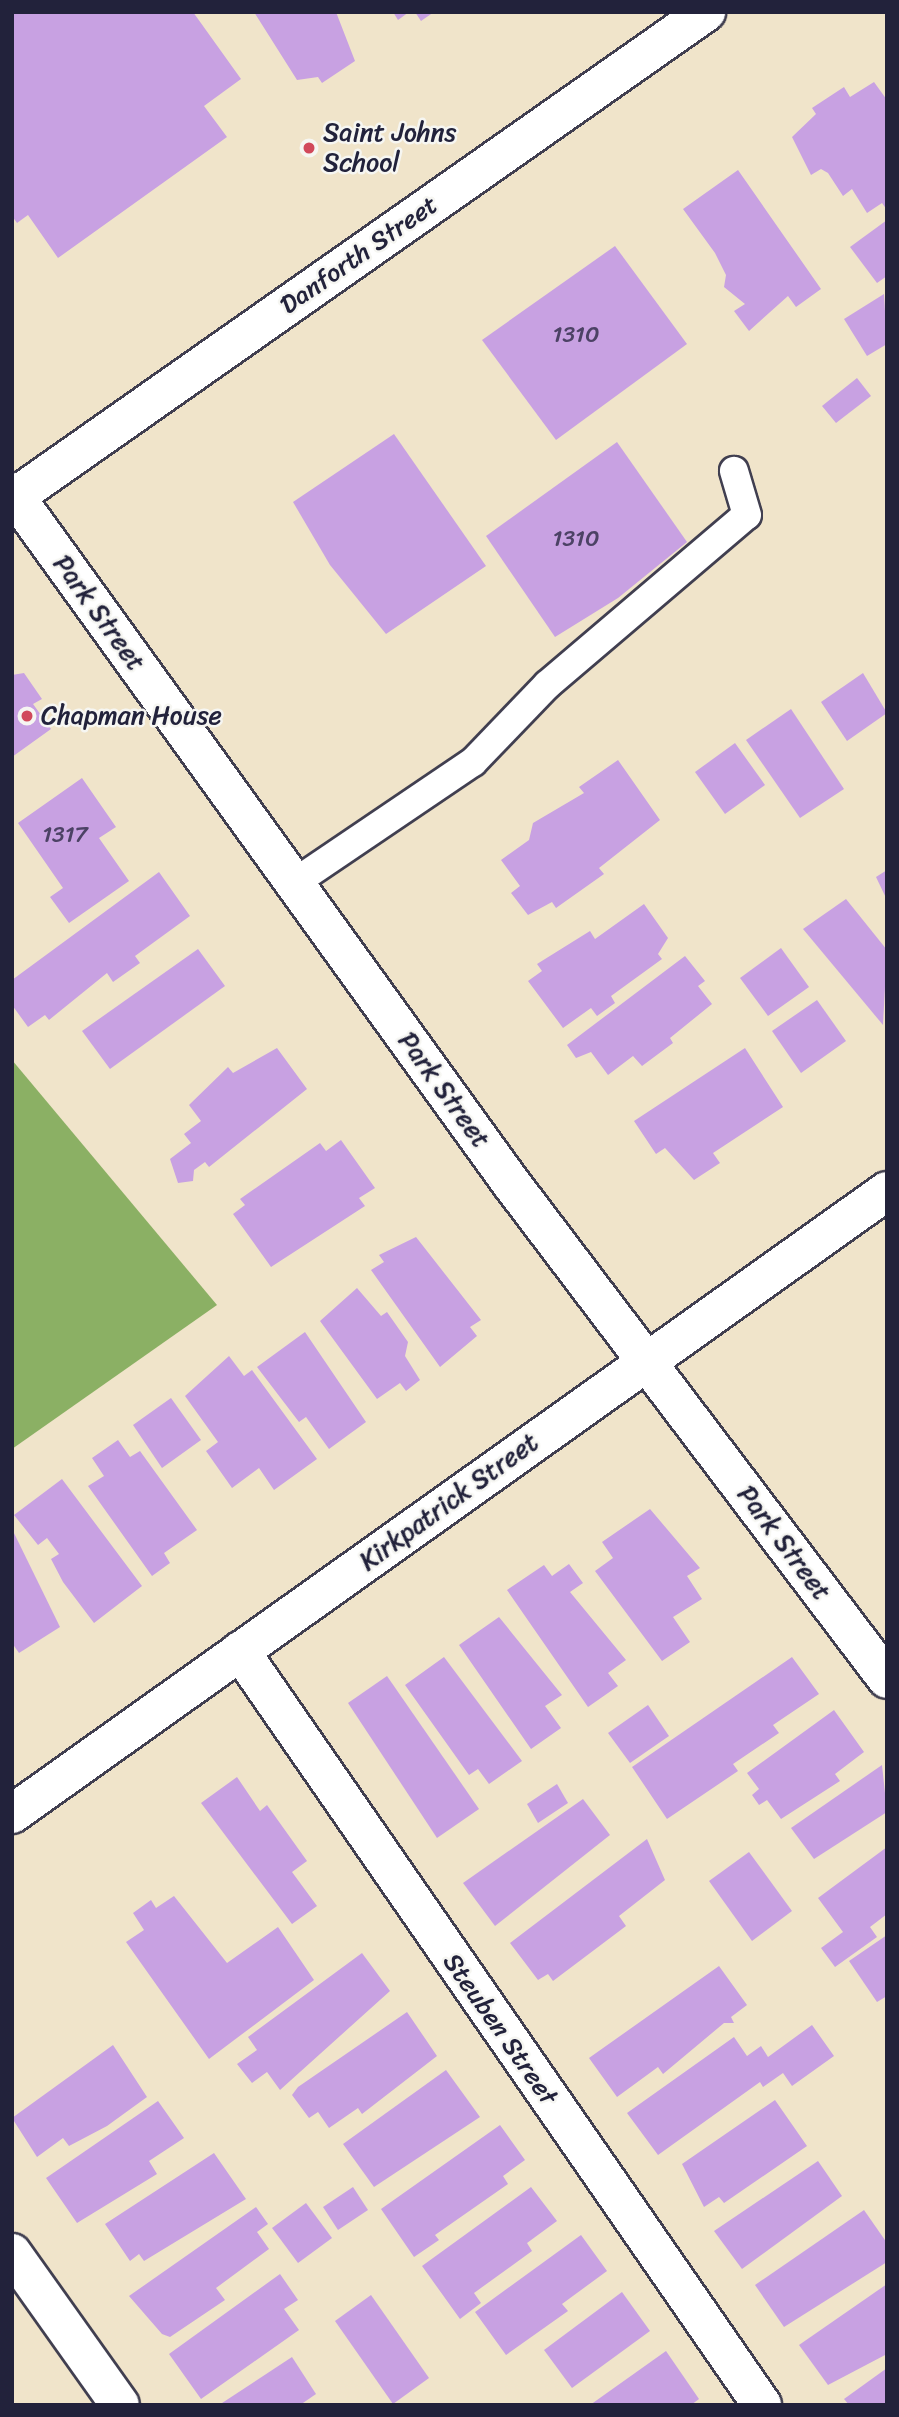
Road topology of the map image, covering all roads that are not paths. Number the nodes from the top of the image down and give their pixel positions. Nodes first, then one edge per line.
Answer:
1 (706, 12) edge
2 (734, 471) dead end
3 (13, 496) edge
4 (294, 883) junction
5 (887, 1191) edge
6 (646, 1361) junction
7 (240, 1651) junction
8 (887, 1679) edge
9 (12, 1814) edge
10 (12, 2253) edge
11 (120, 2405) edge
12 (762, 2405) edge

1 - 3 street, Danforth Street
2 - 4 lane
3 - 4 street, Park Street
4 - 6 street, Park Street
5 - 6 street, Kirkpatrick Street
6 - 7 street, Kirkpatrick Street
6 - 8 street, Park Street
7 - 9 street, Kirkpatrick Street
7 - 12 street, Steuben Street
10 - 11 street

